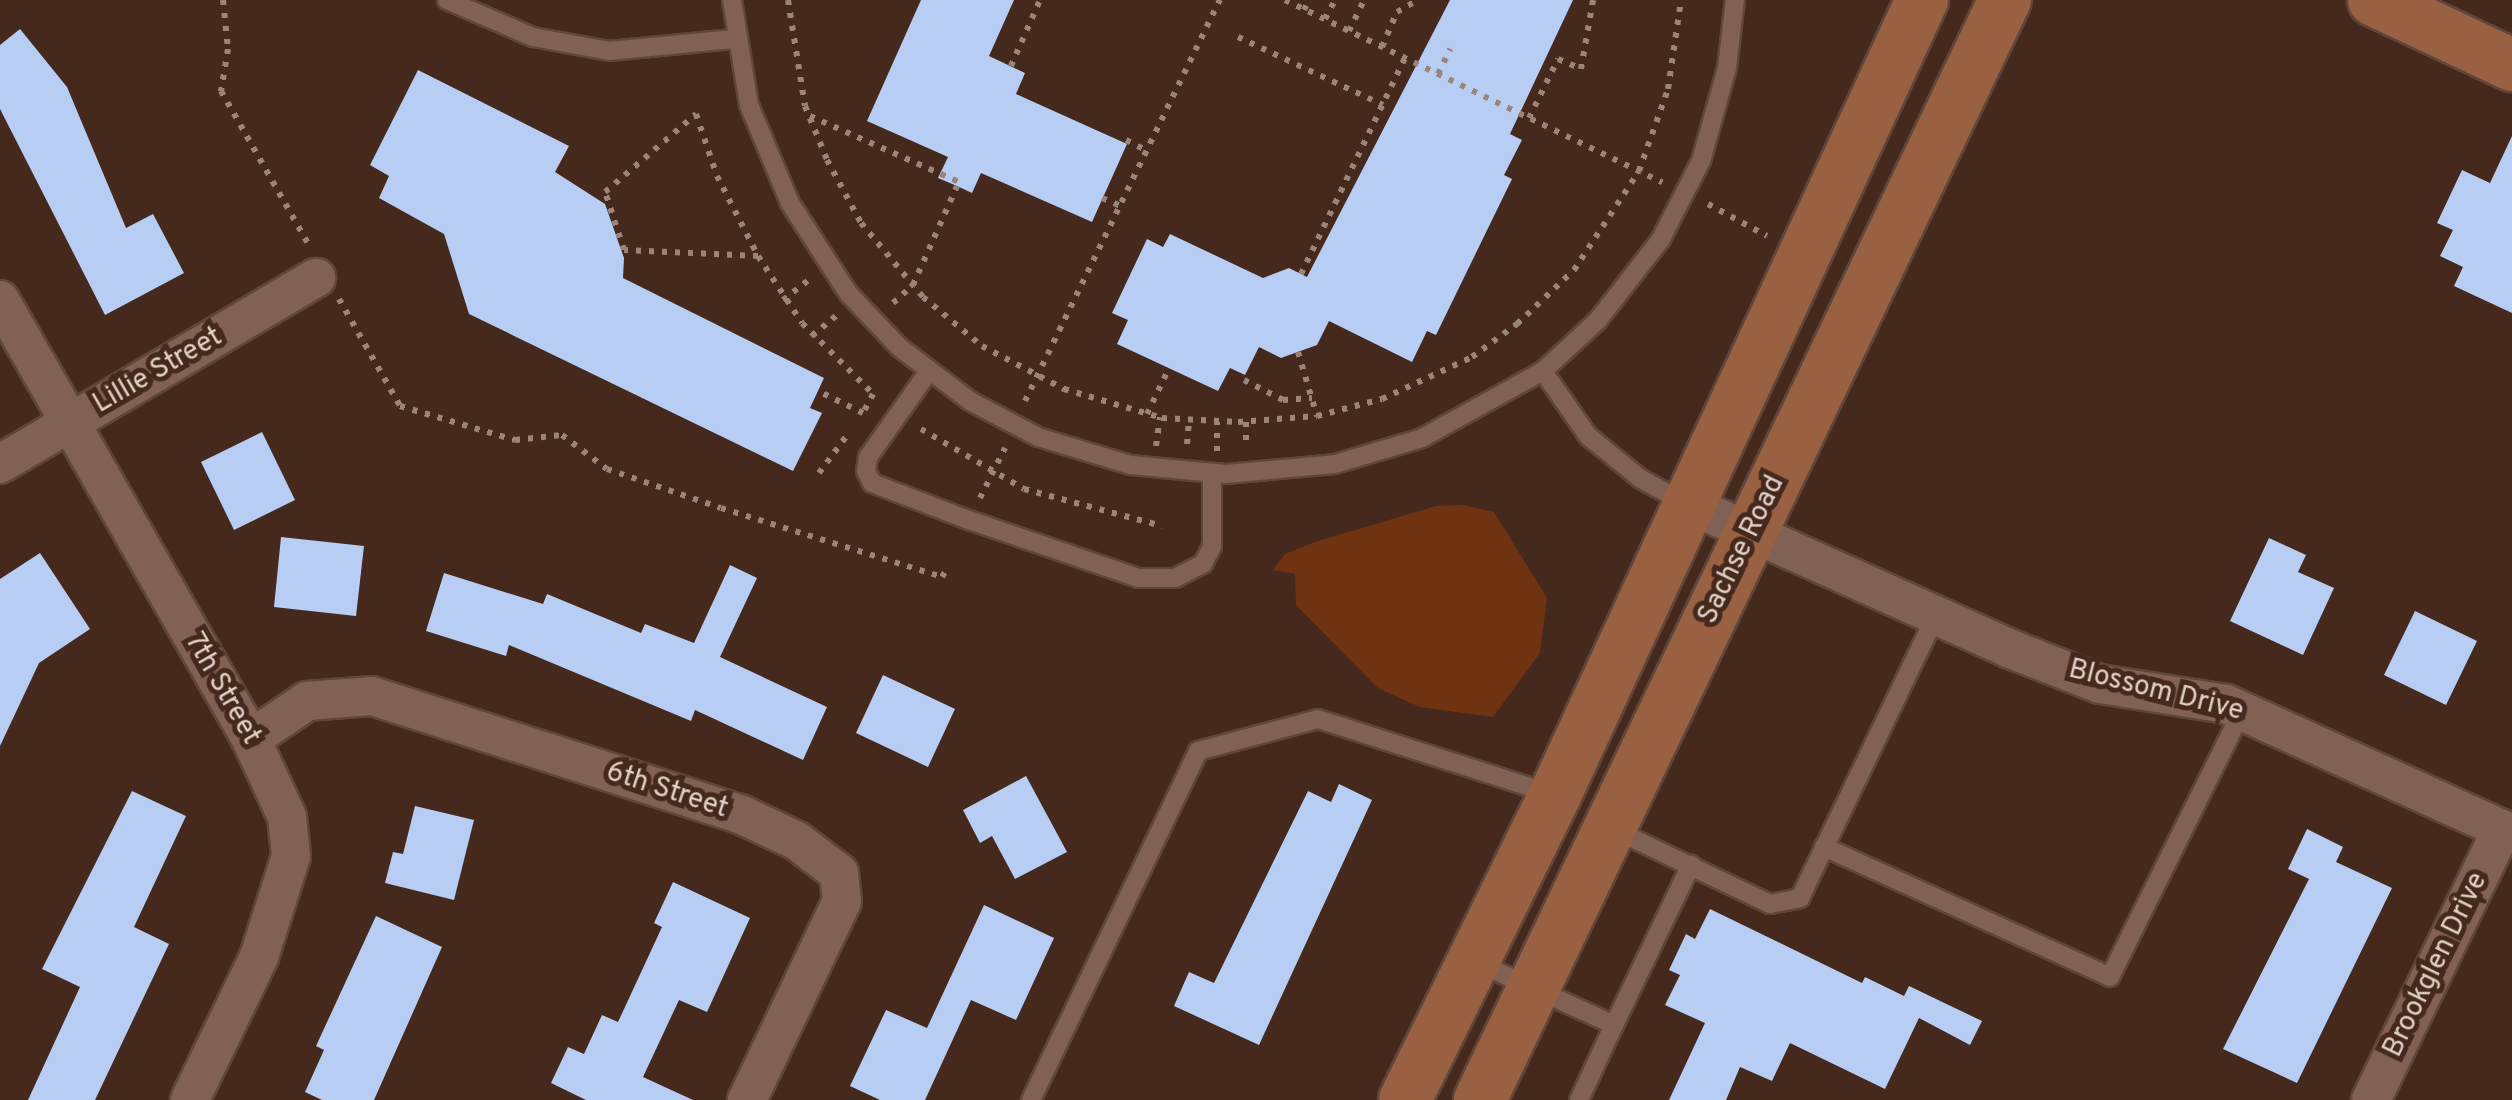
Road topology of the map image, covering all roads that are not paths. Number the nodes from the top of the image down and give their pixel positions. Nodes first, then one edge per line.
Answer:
1 (447, 0) edge
2 (732, 0) edge
3 (1735, 0) edge
4 (1922, 0) edge
5 (2005, 0) edge
6 (2374, 0) edge
7 (473, 6) edge
8 (734, 39) junction
9 (2512, 66) edge
10 (320, 272) road end
11 (0, 300) edge
12 (1543, 370) junction
13 (929, 371) junction
14 (69, 423) junction
15 (0, 464) edge
16 (1212, 473) junction
17 (1688, 504) junction
18 (1749, 532) junction
19 (1936, 615) junction
20 (2242, 710) junction
21 (251, 739) junction
22 (1555, 796) junction
23 (1610, 827) junction
24 (2507, 832) edge
25 (1824, 848) junction
26 (1691, 865) junction
27 (1474, 962) junction
28 (1534, 988) junction
29 (1614, 1025) junction
30 (190, 1100) edge
31 (747, 1100) edge
32 (1031, 1100) edge
33 (1405, 1100) edge
34 (1480, 1100) edge
35 (1580, 1100) edge
36 (2370, 1100) edge

1 - 7 lane
2 - 8 lane
3 - 12 lane
4 - 17 main road
5 - 18 main road, Sachse Road
6 - 9 main road
7 - 8 lane
8 - 13 lane
10 - 14 street, Lillie Street
11 - 14 street, 7th Street
12 - 16 lane
12 - 17 lane
13 - 16 lane
13 - 16 lane
14 - 15 street, Lillie Street
14 - 21 street, 7th Street
17 - 18 street, Blossom Drive
17 - 22 main road
18 - 19 street, Blossom Drive
18 - 23 main road, Sachse Road
19 - 20 street, Blossom Drive
19 - 25 lane
20 - 24 street, Blossom Drive
20 - 25 lane
21 - 30 street, 7th Street
21 - 31 street, 6th Street
22 - 27 main road
22 - 32 lane
23 - 26 lane
23 - 28 main road, Sachse Road
24 - 36 street, Brookglen Drive
25 - 26 lane
26 - 29 lane
27 - 28 lane
27 - 33 main road
28 - 29 lane
28 - 34 main road, Sachse Road
29 - 35 lane

